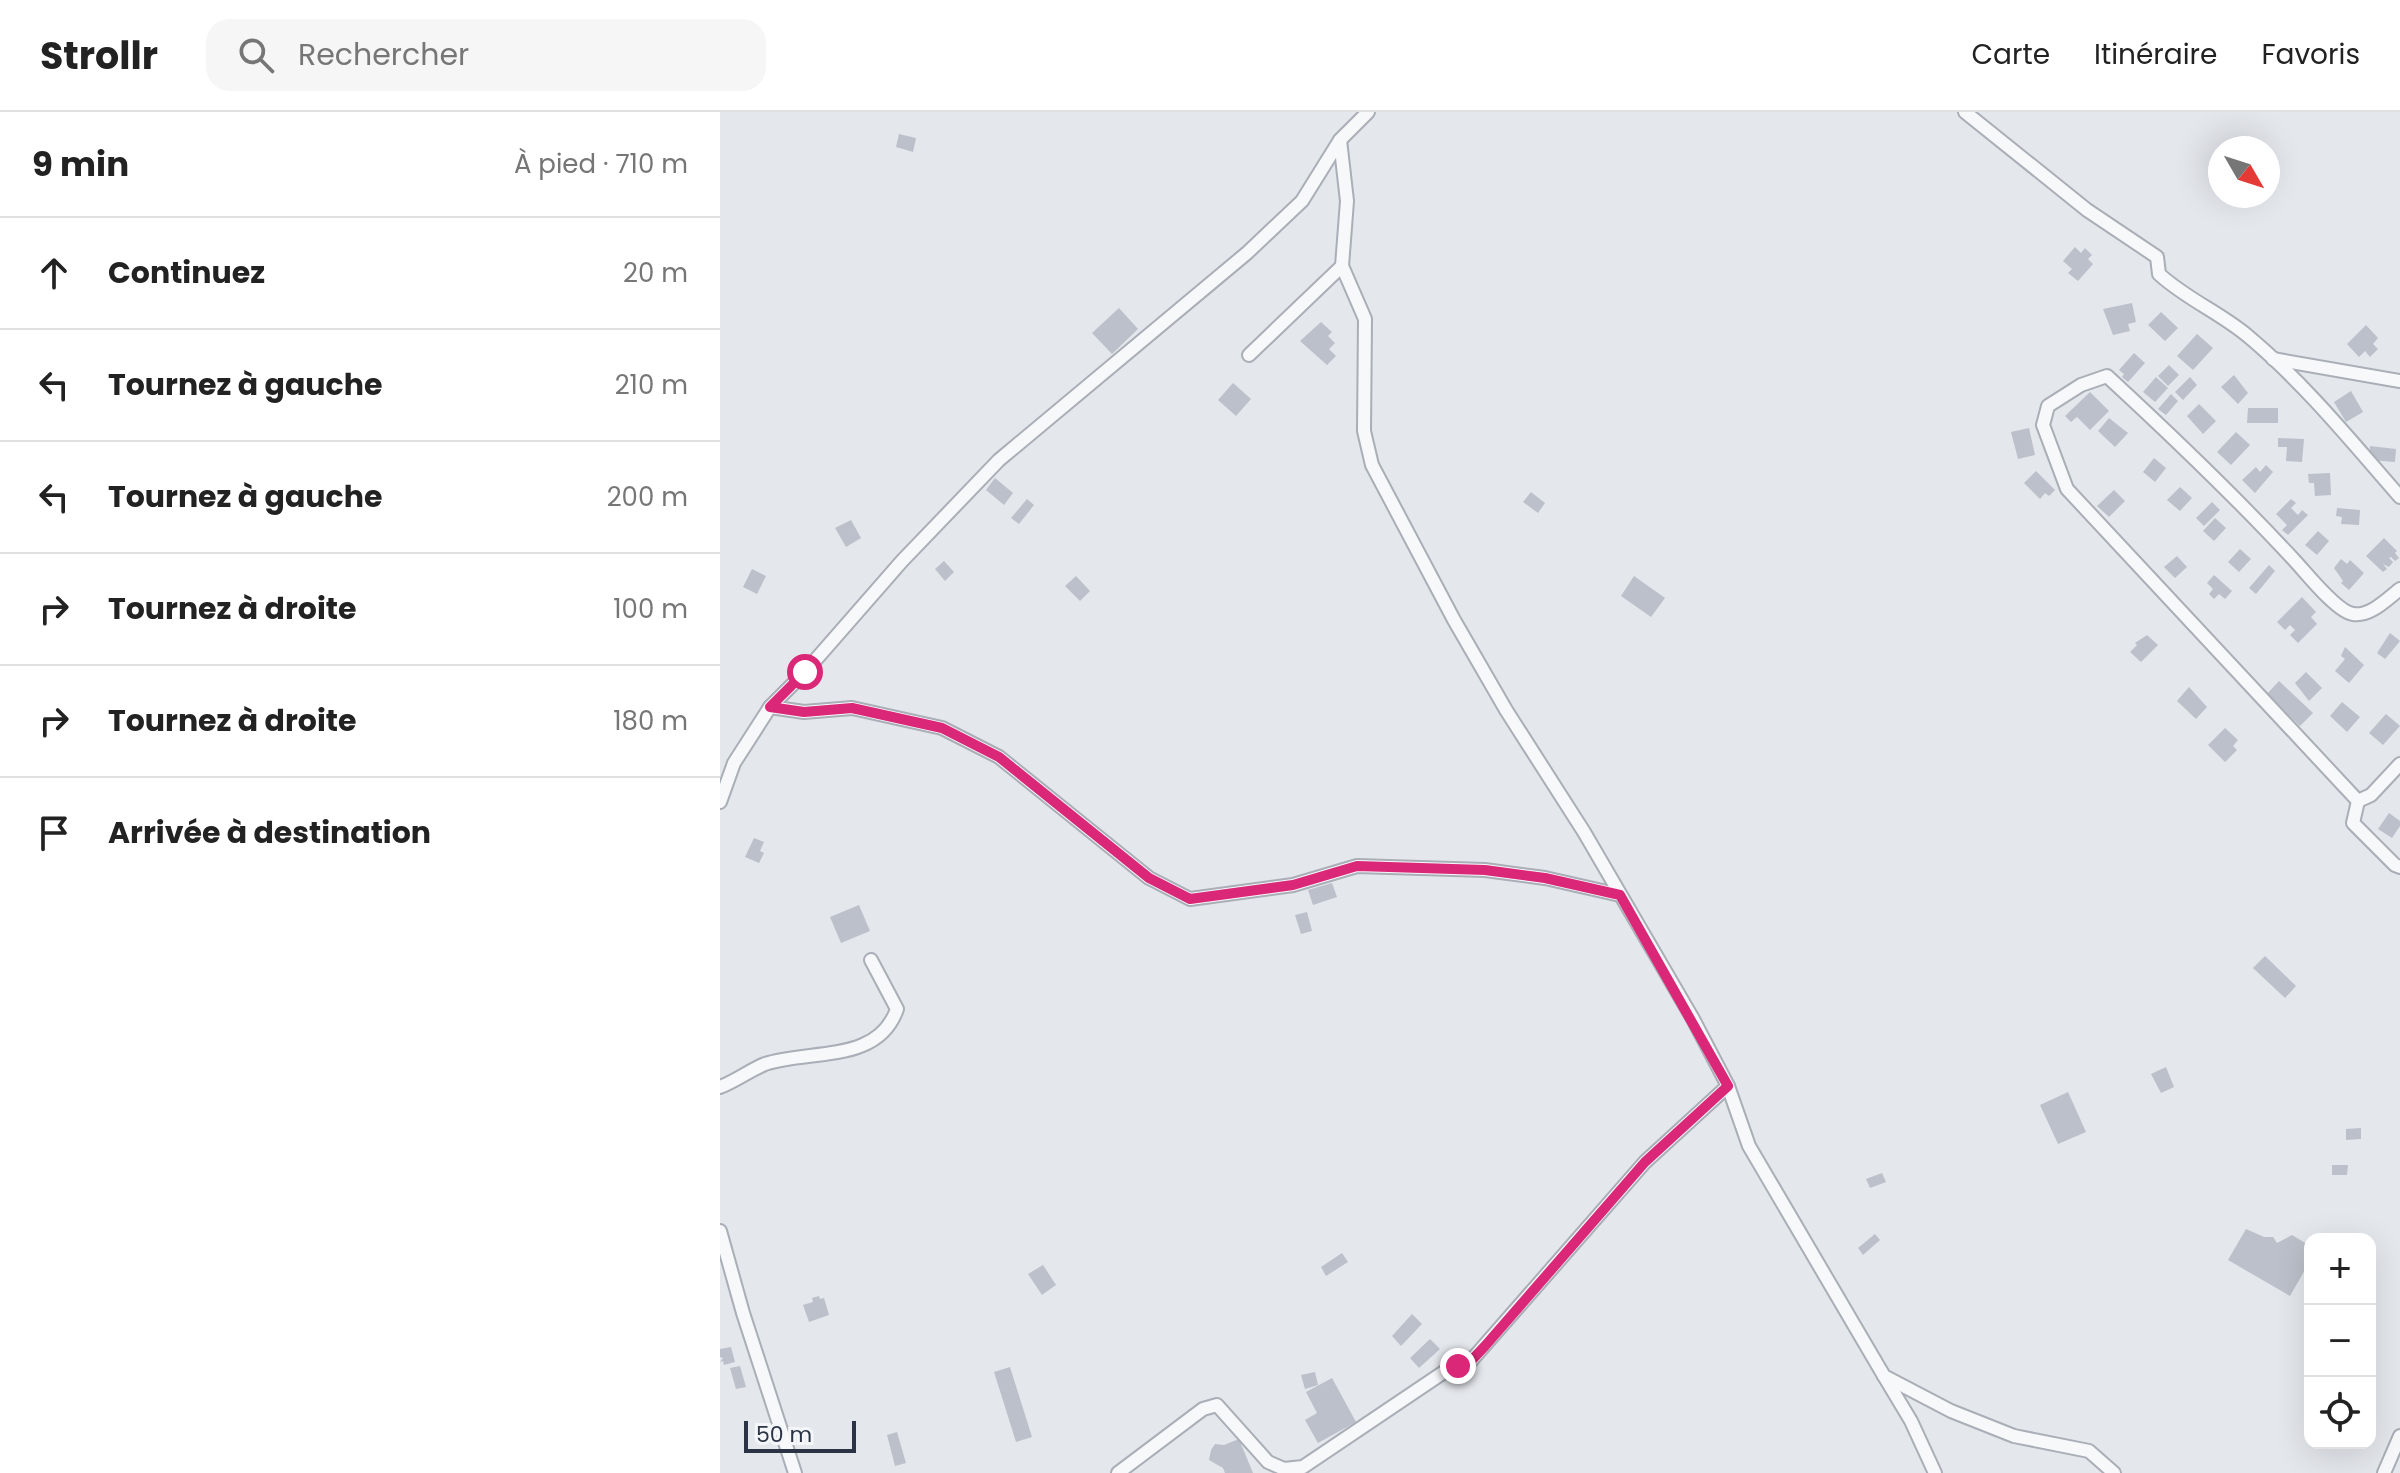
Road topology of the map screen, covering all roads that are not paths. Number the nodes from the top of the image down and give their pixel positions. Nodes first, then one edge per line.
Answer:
1 (1368, 112) edge
2 (1965, 112) edge
3 (1340, 140) junction
4 (1342, 266) junction
5 (1249, 355) dead end
6 (2272, 359) junction
7 (2400, 381) edge
8 (2400, 497) edge
9 (2400, 589) edge
10 (770, 707) junction
11 (2400, 764) edge
12 (2358, 801) junction
13 (720, 802) edge
14 (2400, 867) edge
15 (1620, 895) junction
16 (871, 960) dead end
17 (1728, 1086) junction
18 (720, 1087) edge
19 (720, 1231) edge
20 (1884, 1376) junction
21 (2400, 1436) edge
22 (795, 1473) edge
23 (1118, 1473) edge
24 (1935, 1473) edge
25 (2114, 1473) edge
26 (2384, 1473) edge

1 - 3 street
2 - 6 street
3 - 4 street
3 - 10 street
4 - 5 street
4 - 15 street
6 - 7 street
6 - 8 street
9 - 12 street
10 - 13 street
10 - 15 street
11 - 12 street
12 - 14 street
15 - 17 street
16 - 18 street
17 - 20 street
17 - 23 street
19 - 22 street
20 - 24 street
20 - 25 street
21 - 26 street

